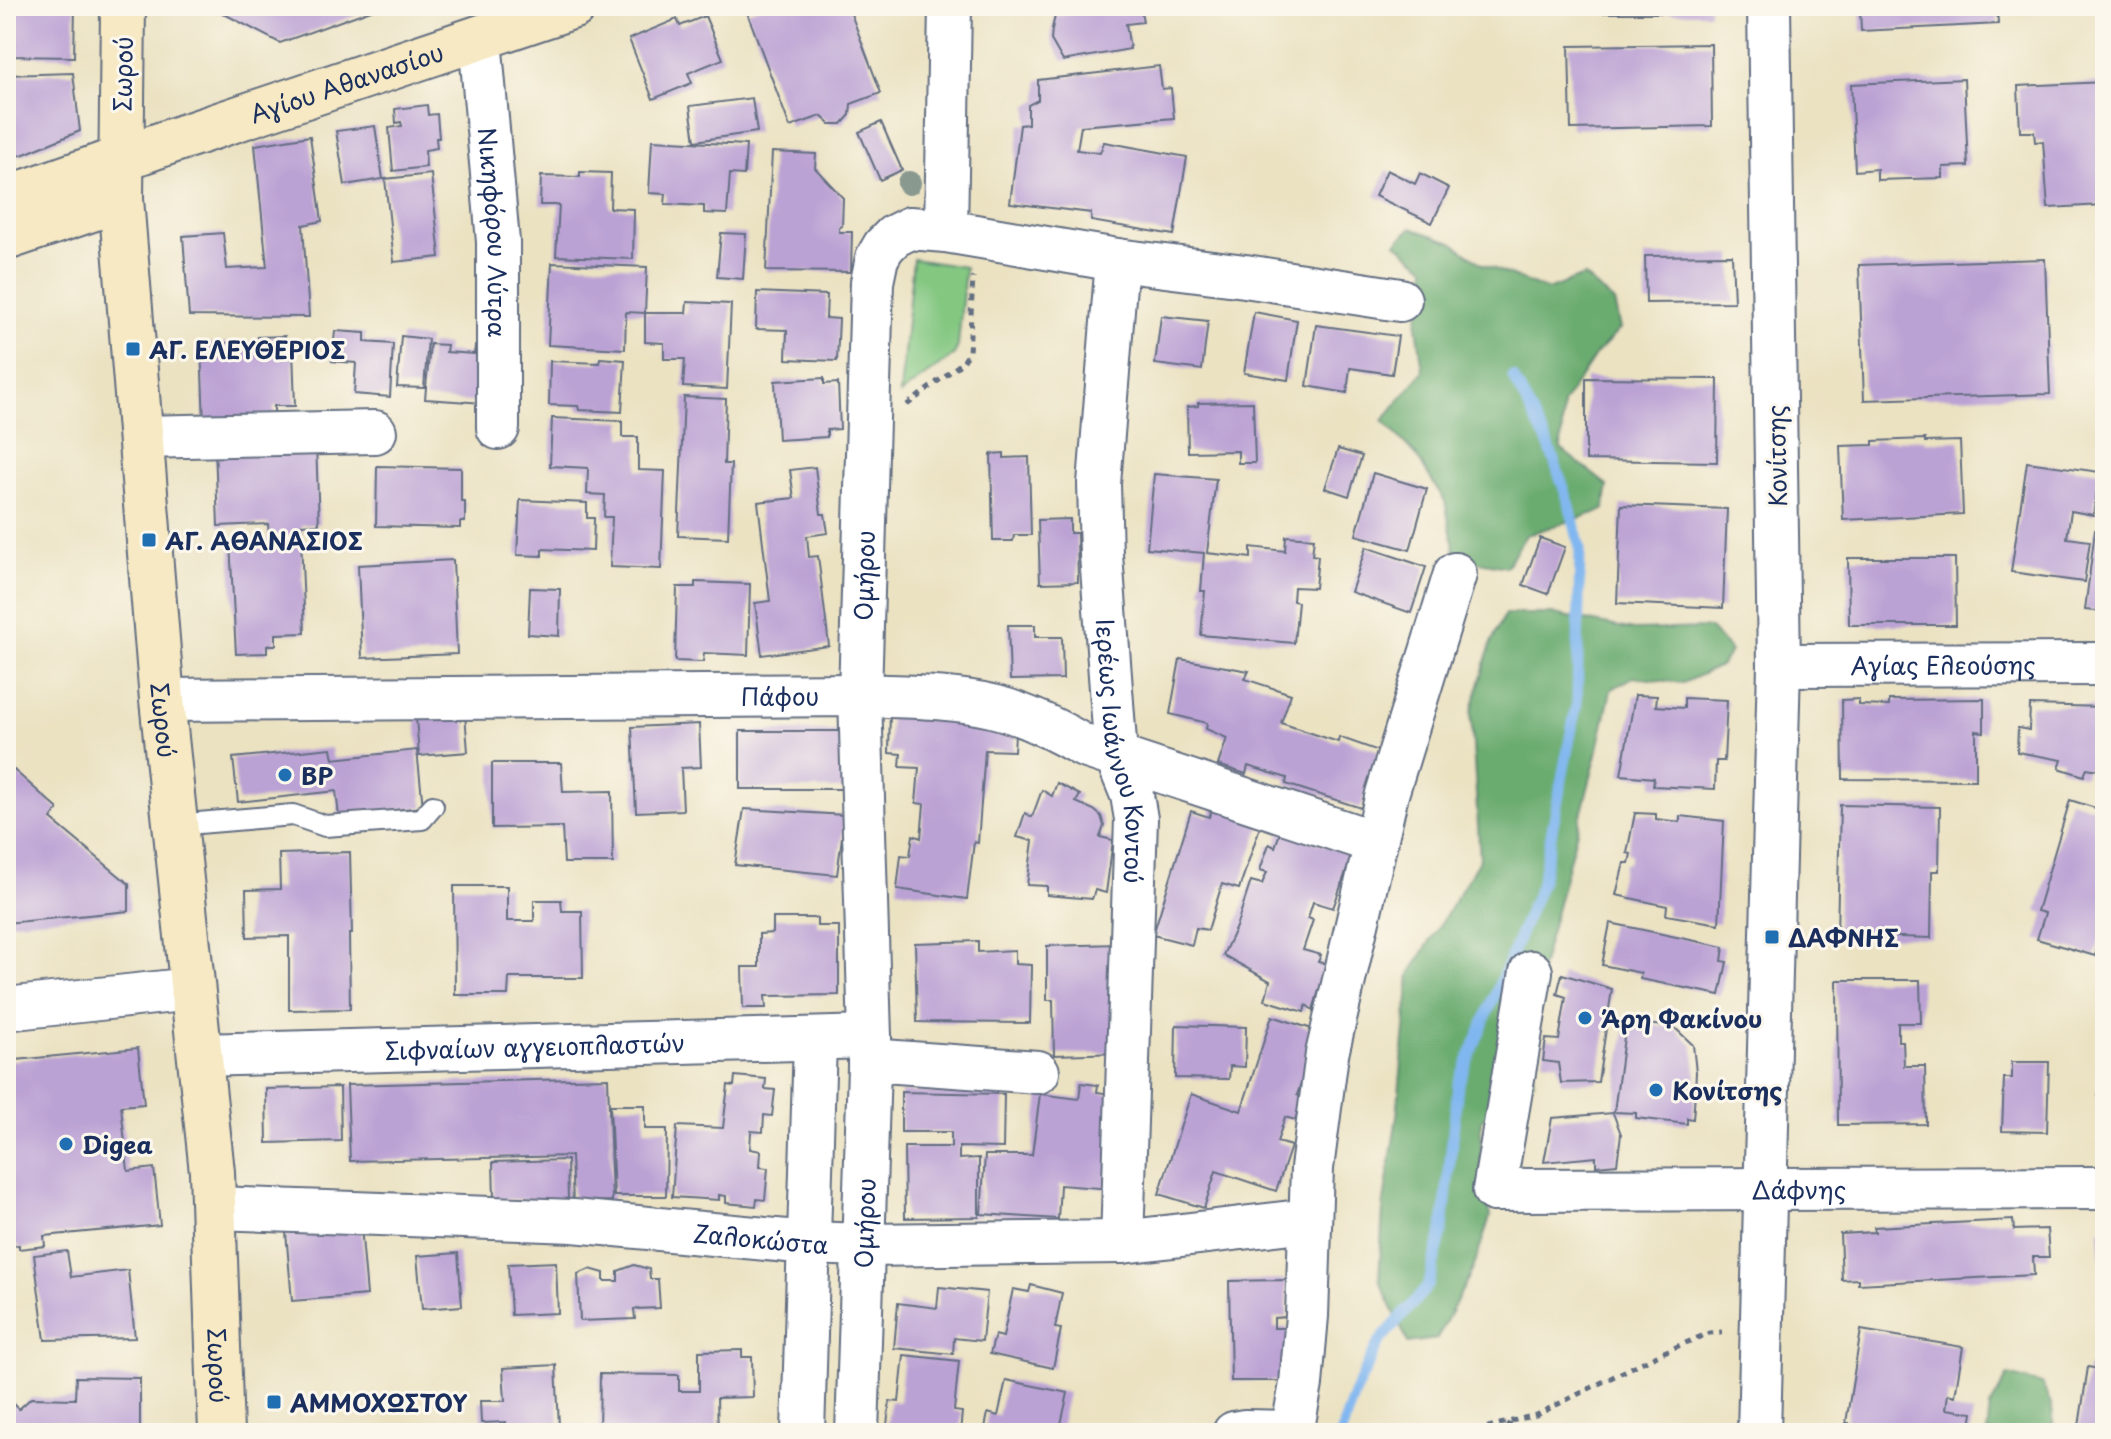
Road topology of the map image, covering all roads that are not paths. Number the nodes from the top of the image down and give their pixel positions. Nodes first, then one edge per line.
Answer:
1 (123, 6) edge
2 (574, 6) edge
3 (950, 6) edge
4 (1769, 6) edge
5 (480, 39) junction
6 (121, 163) junction
7 (6, 199) edge
8 (961, 234) junction
9 (6, 238) edge
10 (1117, 260) junction
11 (1400, 300) dead end
12 (498, 428) dead end
13 (375, 432) dead end
14 (141, 437) junction
15 (1455, 574) dead end
16 (2105, 664) edge
17 (1779, 665) junction
18 (860, 695) junction
19 (162, 700) junction
20 (1116, 756) junction
21 (433, 806) dead end
22 (175, 825) junction
23 (1374, 842) junction
24 (1531, 972) dead end
25 (192, 989) junction
26 (6, 1009) edge
27 (815, 1041) junction
28 (870, 1048) junction
29 (199, 1055) junction
30 (1038, 1072) dead end
31 (2105, 1188) edge
32 (1765, 1190) junction
33 (214, 1208) junction
34 (1309, 1220) junction
35 (1122, 1242) junction
36 (809, 1243) junction
37 (863, 1245) junction
38 (221, 1433) edge
39 (803, 1433) edge
40 (857, 1433) edge
41 (1234, 1433) edge
42 (1292, 1433) edge
43 (1759, 1433) edge

1 - 6 street, Σωρού
2 - 5 street, Αγίου Αθανασίου
3 - 8 street
4 - 17 street, Κονίτσης
5 - 6 street, Αγίου Αθανασίου
5 - 12 street, Νικηφόρου Λύτρα
6 - 7 street
6 - 9 street
6 - 14 street, Σωρού
8 - 10 street, Ομήρου
8 - 18 street, Ομήρου
10 - 11 street, Ομήρου
10 - 20 street, Ιερέως Ιωάννου Κοντού
13 - 14 street
14 - 19 street, Σωρού
15 - 23 street
16 - 17 street, Αγίας Ελεούσης
17 - 32 street, Κονίτσης
18 - 19 street, Πάφου
18 - 20 street, Πάφου
18 - 28 street, Ομήρου
19 - 22 street, Σωρού
20 - 23 street, Πάφου
20 - 35 street, Ιερέως Ιωάννου Κοντού
21 - 22 lane
22 - 25 street, Σωρού
23 - 34 street
24 - 32 street, Δάφνης
25 - 26 street
25 - 29 street, Σωρού
27 - 28 street, Σιφναίων αγγειοπλαστών
27 - 29 street, Σιφναίων αγγειοπλαστών
27 - 36 street
28 - 30 street, Σιφναίων αγγειοπλαστών
28 - 37 street, Ομήρου
29 - 33 street, Σωρού
31 - 32 street, Δάφνης
32 - 43 street, Κονίτσης
33 - 36 street, Ζαλοκώστα
33 - 38 street, Σωρού
34 - 35 street, Ζαλοκώστα
34 - 42 street
35 - 37 street, Ζαλοκώστα
36 - 37 street, Ζαλοκώστα
36 - 39 street
37 - 40 street, Ομήρου
41 - 42 street

